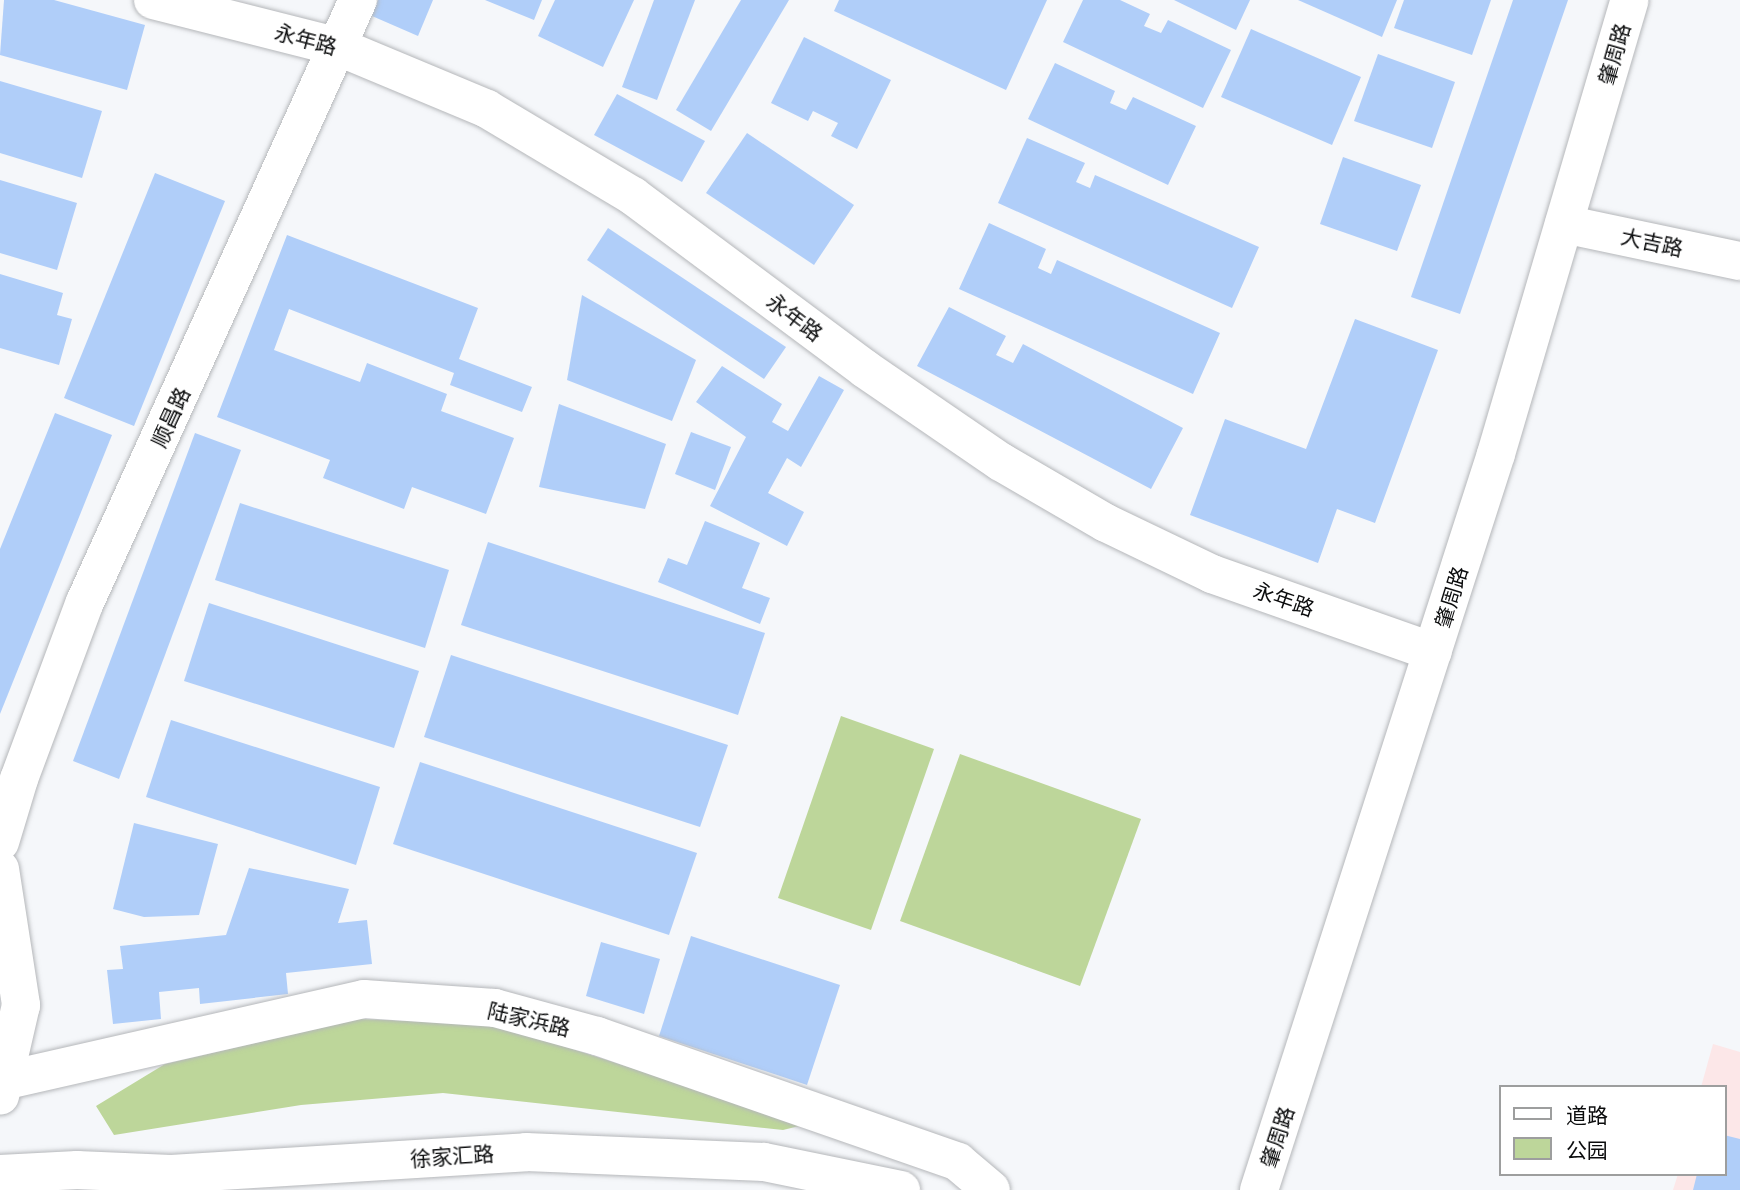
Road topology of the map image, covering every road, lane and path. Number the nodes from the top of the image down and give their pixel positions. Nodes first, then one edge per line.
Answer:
1 (153, 0) edge
2 (358, 0) edge
3 (1630, 0) edge
4 (339, 47) junction
5 (1564, 224) junction
6 (1740, 261) edge
7 (1433, 652) junction
8 (0, 842) edge
9 (0, 869) edge
10 (2, 1089) edge
11 (0, 1174) edge
12 (901, 1190) edge
13 (991, 1190) edge
14 (1259, 1190) edge

1 - 4 street, 永年路
2 - 4 street, 顺昌路
3 - 5 street, 肇周路
4 - 7 street, 永年路
4 - 8 street, 顺昌路
5 - 6 street, 大吉路
5 - 7 street, 肇周路
7 - 14 street, 肇周路
9 - 10 street
10 - 13 street, 陆家浜路
11 - 12 street, 徐家汇路

